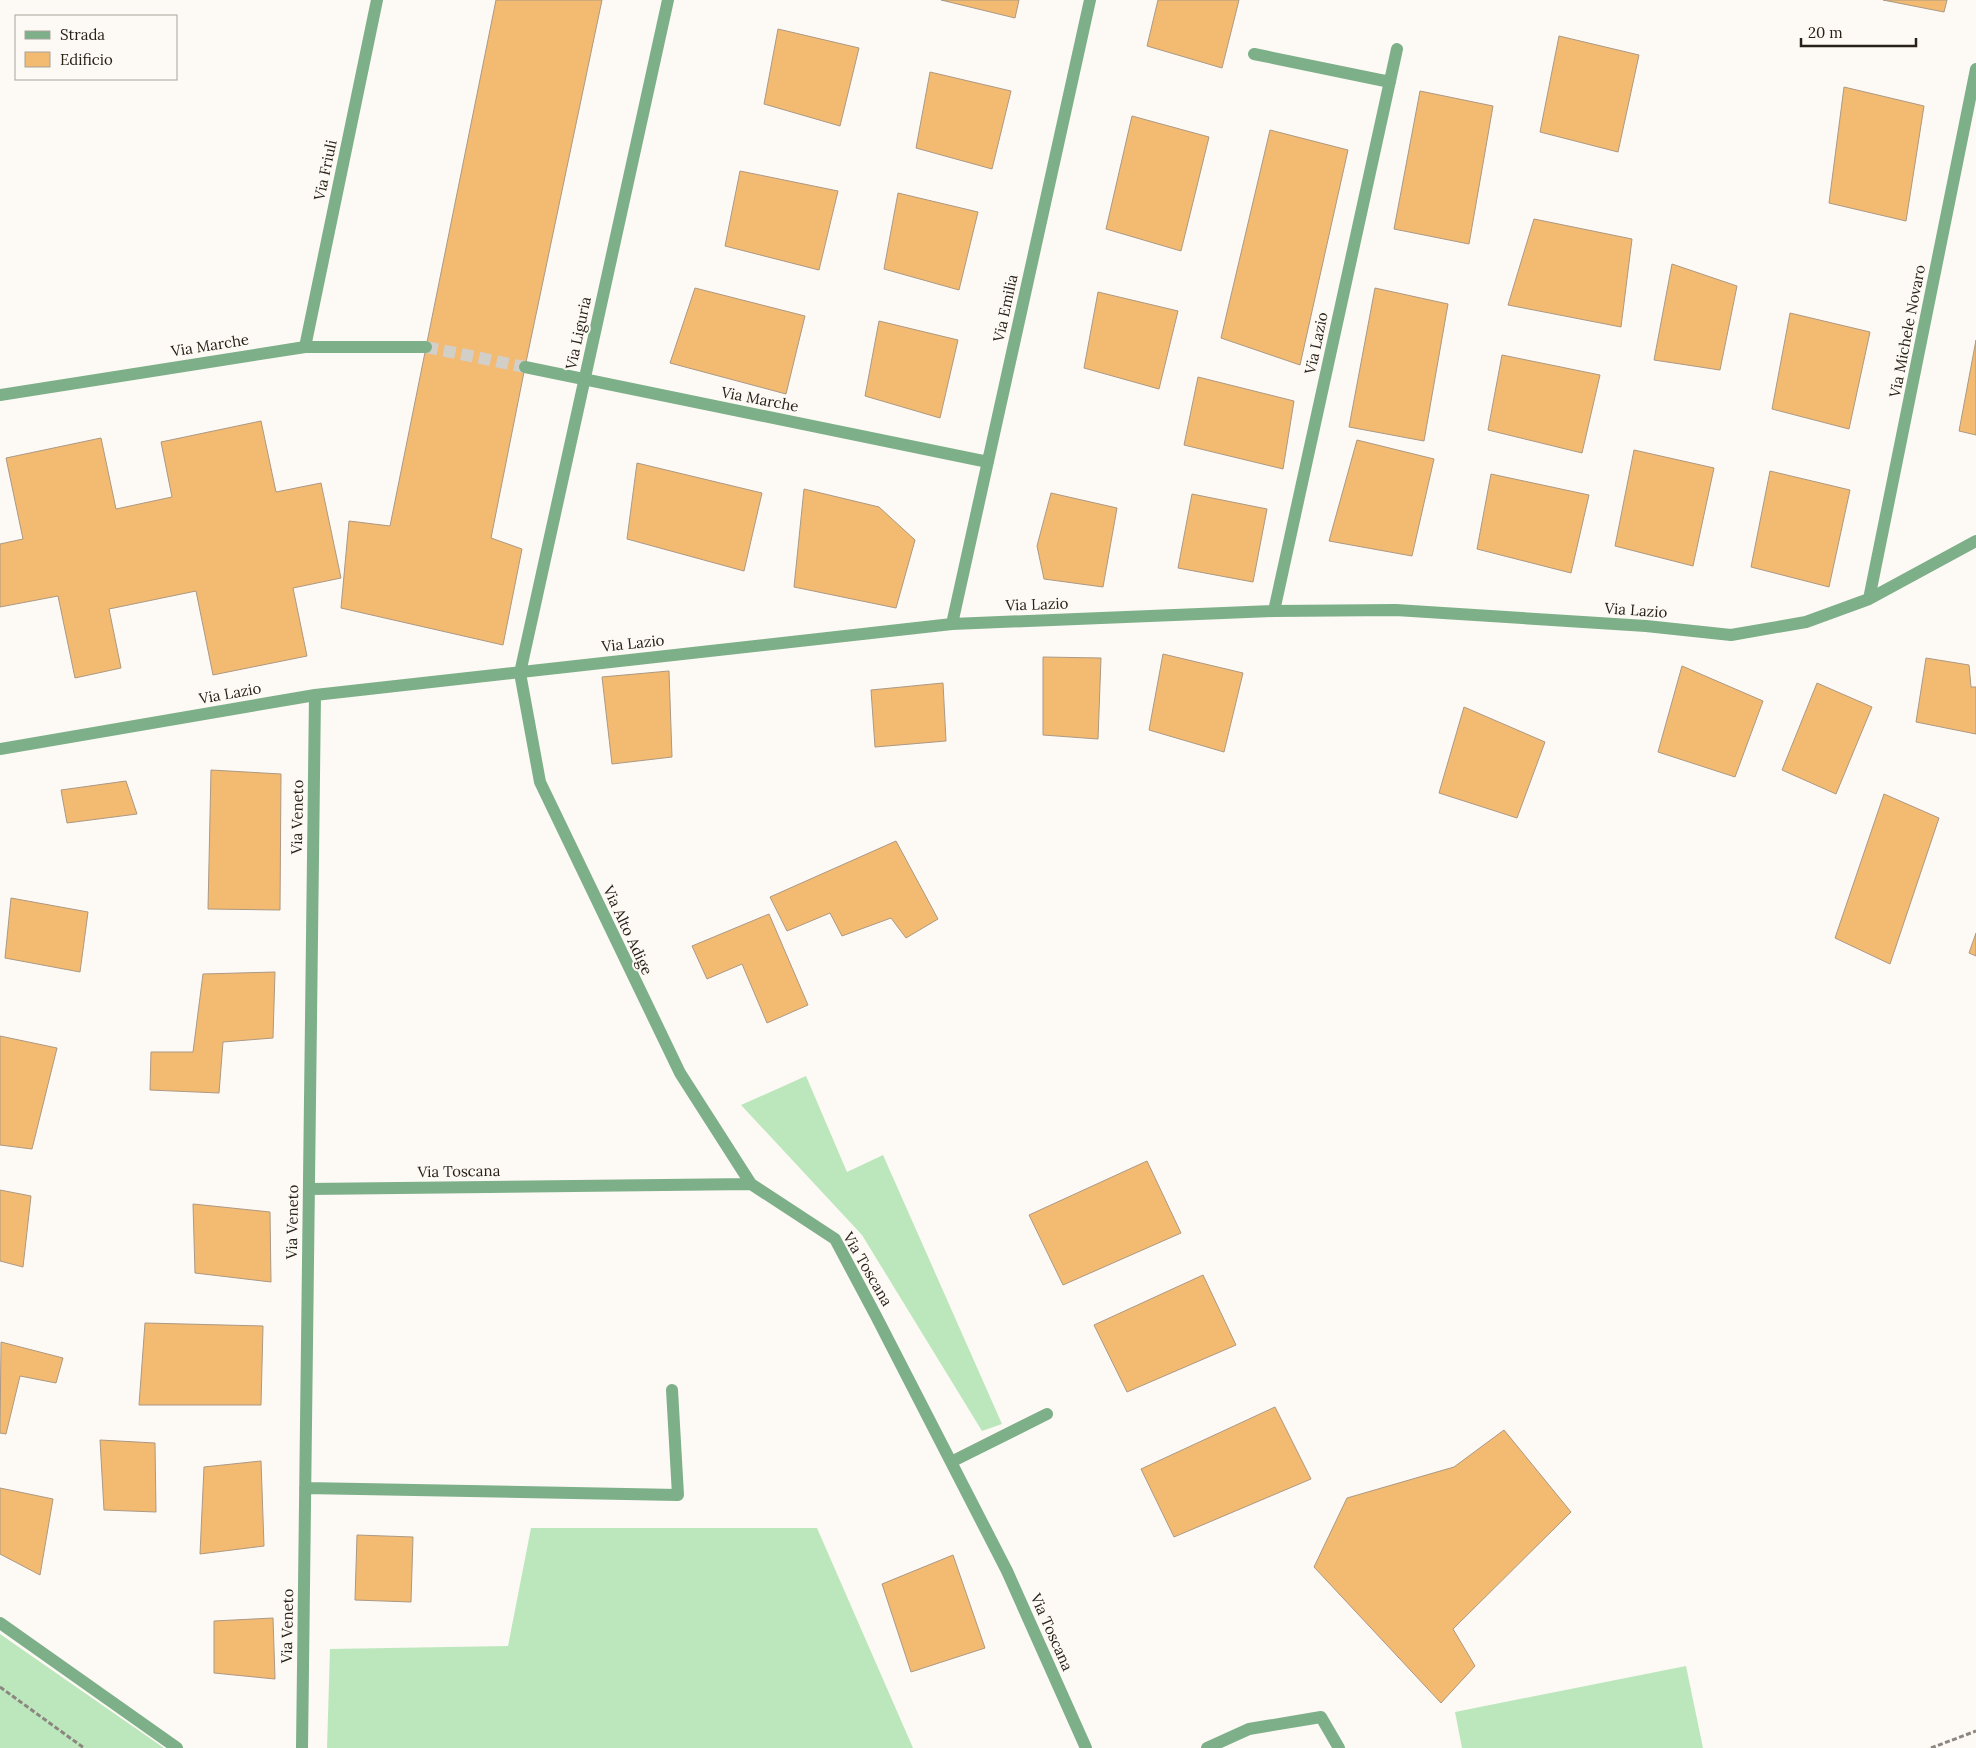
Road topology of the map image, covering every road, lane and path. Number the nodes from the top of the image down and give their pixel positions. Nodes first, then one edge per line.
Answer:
1 (377, 0) edge
2 (668, 0) edge
3 (1090, 0) edge
4 (1397, 49) dead end
5 (1254, 54) dead end
6 (1976, 69) edge
7 (1390, 82) junction
8 (304, 347) junction
9 (426, 347) tunnel mouth
10 (525, 367) tunnel mouth
11 (585, 380) junction
12 (0, 395) edge
13 (988, 462) junction
14 (1976, 541) edge
15 (1869, 599) junction
16 (1274, 611) junction
17 (952, 624) junction
18 (520, 673) junction
19 (315, 696) junction
20 (0, 749) edge
21 (751, 1184) junction
22 (309, 1189) junction
23 (672, 1390) dead end
24 (1047, 1414) dead end
25 (951, 1462) junction
26 (305, 1488) junction
27 (0, 1623) edge
28 (0, 1687) edge
29 (1976, 1731) edge
30 (84, 1748) edge
31 (177, 1748) edge
32 (302, 1748) edge
33 (1086, 1748) edge
34 (1207, 1748) edge
35 (1339, 1748) edge
36 (1931, 1748) edge

1 - 8 street, Via Friuli
2 - 11 street, Via Liguria
3 - 13 street, Via Emilia
4 - 7 street, Via Lazio
5 - 7 street
6 - 15 street, Via Michele Novaro
7 - 16 street, Via Lazio
8 - 9 street, Via Marche
8 - 12 street, Via Marche
10 - 11 street, Via Marche
11 - 13 street, Via Marche
11 - 18 street, Via Liguria
13 - 17 street, Via Emilia
14 - 15 street, Via Lazio
15 - 16 street, Via Lazio
16 - 17 street, Via Lazio
17 - 18 street, Via Lazio
18 - 19 street, Via Lazio
18 - 21 street, Via Alto Adige
19 - 20 street, Via Lazio
19 - 22 street, Via Veneto
21 - 22 street, Via Toscana
21 - 25 street, Via Toscana
22 - 26 street, Via Veneto
23 - 26 street
24 - 25 street
25 - 33 street, Via Toscana
26 - 32 street, Via Veneto
27 - 31 street
28 - 30 path
29 - 36 path
34 - 35 street

